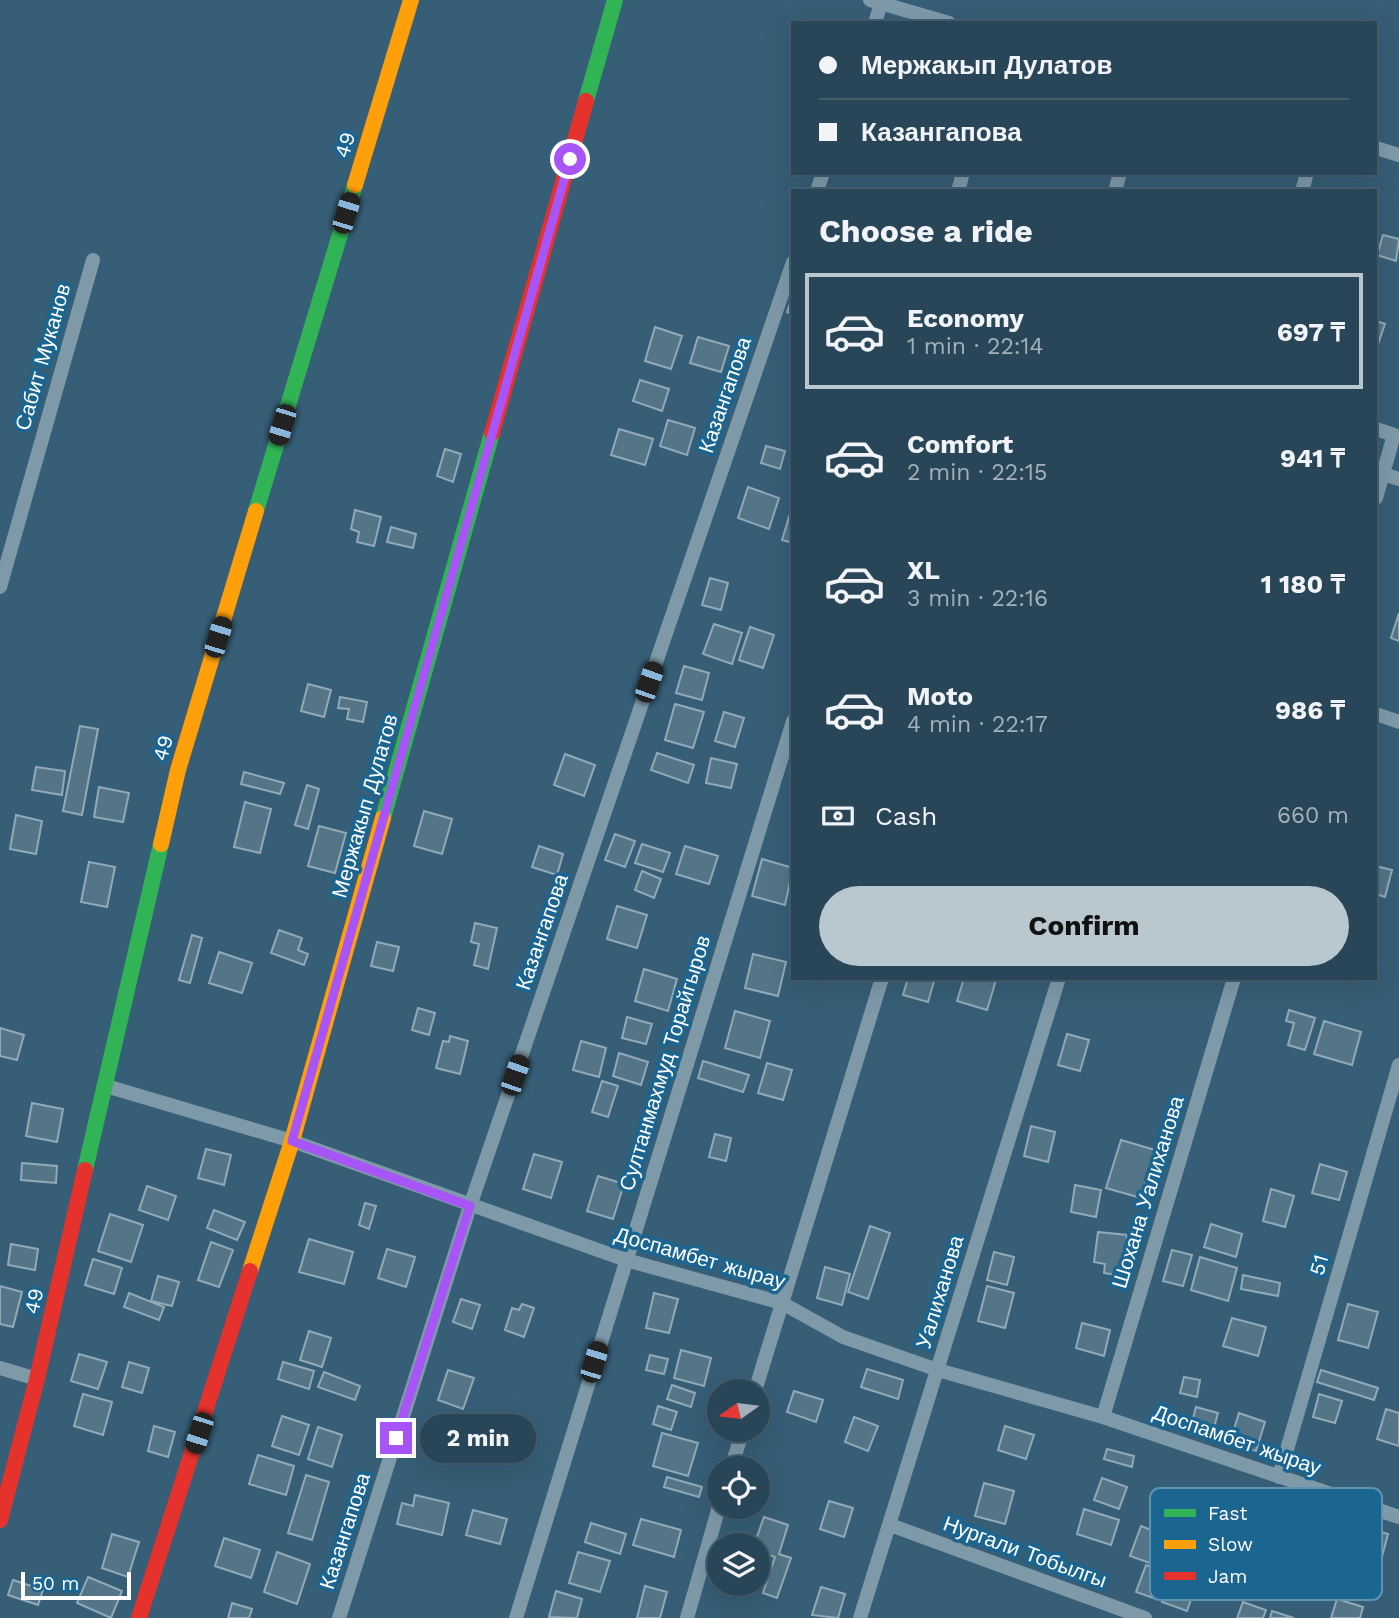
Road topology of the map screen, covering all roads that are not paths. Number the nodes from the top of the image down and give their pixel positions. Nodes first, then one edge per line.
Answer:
1 (411, 0) edge
2 (615, 0) edge
3 (876, 2) edge
4 (874, 21) edge
5 (942, 21) edge
6 (1377, 148) edge
7 (1399, 155) edge
8 (93, 260) dead end
9 (791, 268) edge
10 (1377, 429) edge
11 (1383, 474) junction
12 (1399, 479) edge
13 (1377, 495) edge
14 (0, 587) edge
15 (1377, 714) edge
16 (1399, 722) edge
17 (791, 728) edge
18 (881, 980) edge
19 (1058, 980) edge
20 (1233, 980) edge
21 (1399, 1065) edge
22 (106, 1086) junction
23 (292, 1141) junction
24 (470, 1206) junction
25 (626, 1260) junction
26 (782, 1303) junction
27 (0, 1368) edge
28 (938, 1370) junction
29 (37, 1379) junction
30 (759, 1379) edge
31 (1103, 1418) junction
32 (1279, 1477) junction
33 (1312, 1488) edge
34 (1382, 1511) edge
35 (1399, 1517) edge
36 (716, 1519) edge
37 (0, 1520) edge
38 (890, 1525) junction
39 (139, 1618) edge
40 (339, 1618) edge
41 (516, 1618) edge
42 (687, 1618) edge
43 (860, 1618) edge
44 (1145, 1618) edge

1 - 22 street, 49
2 - 23 street, Мержакып Дулатов
3 - 4 street
3 - 5 street
6 - 7 street
8 - 14 street, Сабит Муканов
9 - 24 street, Казангапова
10 - 11 street
11 - 12 street
11 - 13 street
15 - 16 street
17 - 25 street, Султанмахмуд Торайгыров
18 - 26 street
19 - 28 street, Уалиханова
20 - 31 street, Шохана Уалиханова
21 - 32 street, 51
22 - 23 street, Доспамбет жырау
22 - 29 street, 49
23 - 24 street, Доспамбет жырау
23 - 39 street, Мержакып Дулатов
24 - 25 street, Доспамбет жырау
24 - 40 street, Казангапова
25 - 26 street, Доспамбет жырау
25 - 41 street, Султанмахмуд Торайгыров
26 - 28 street, Доспамбет жырау
26 - 30 street
27 - 29 street
28 - 31 street, Доспамбет жырау
28 - 38 street, Уалиханова
29 - 37 street, 49
31 - 32 street, Доспамбет жырау
32 - 33 street, Доспамбет жырау
34 - 35 street, Доспамбет жырау
36 - 42 street
38 - 43 street, Уалиханова
38 - 44 street, Нургали Тобылгы

